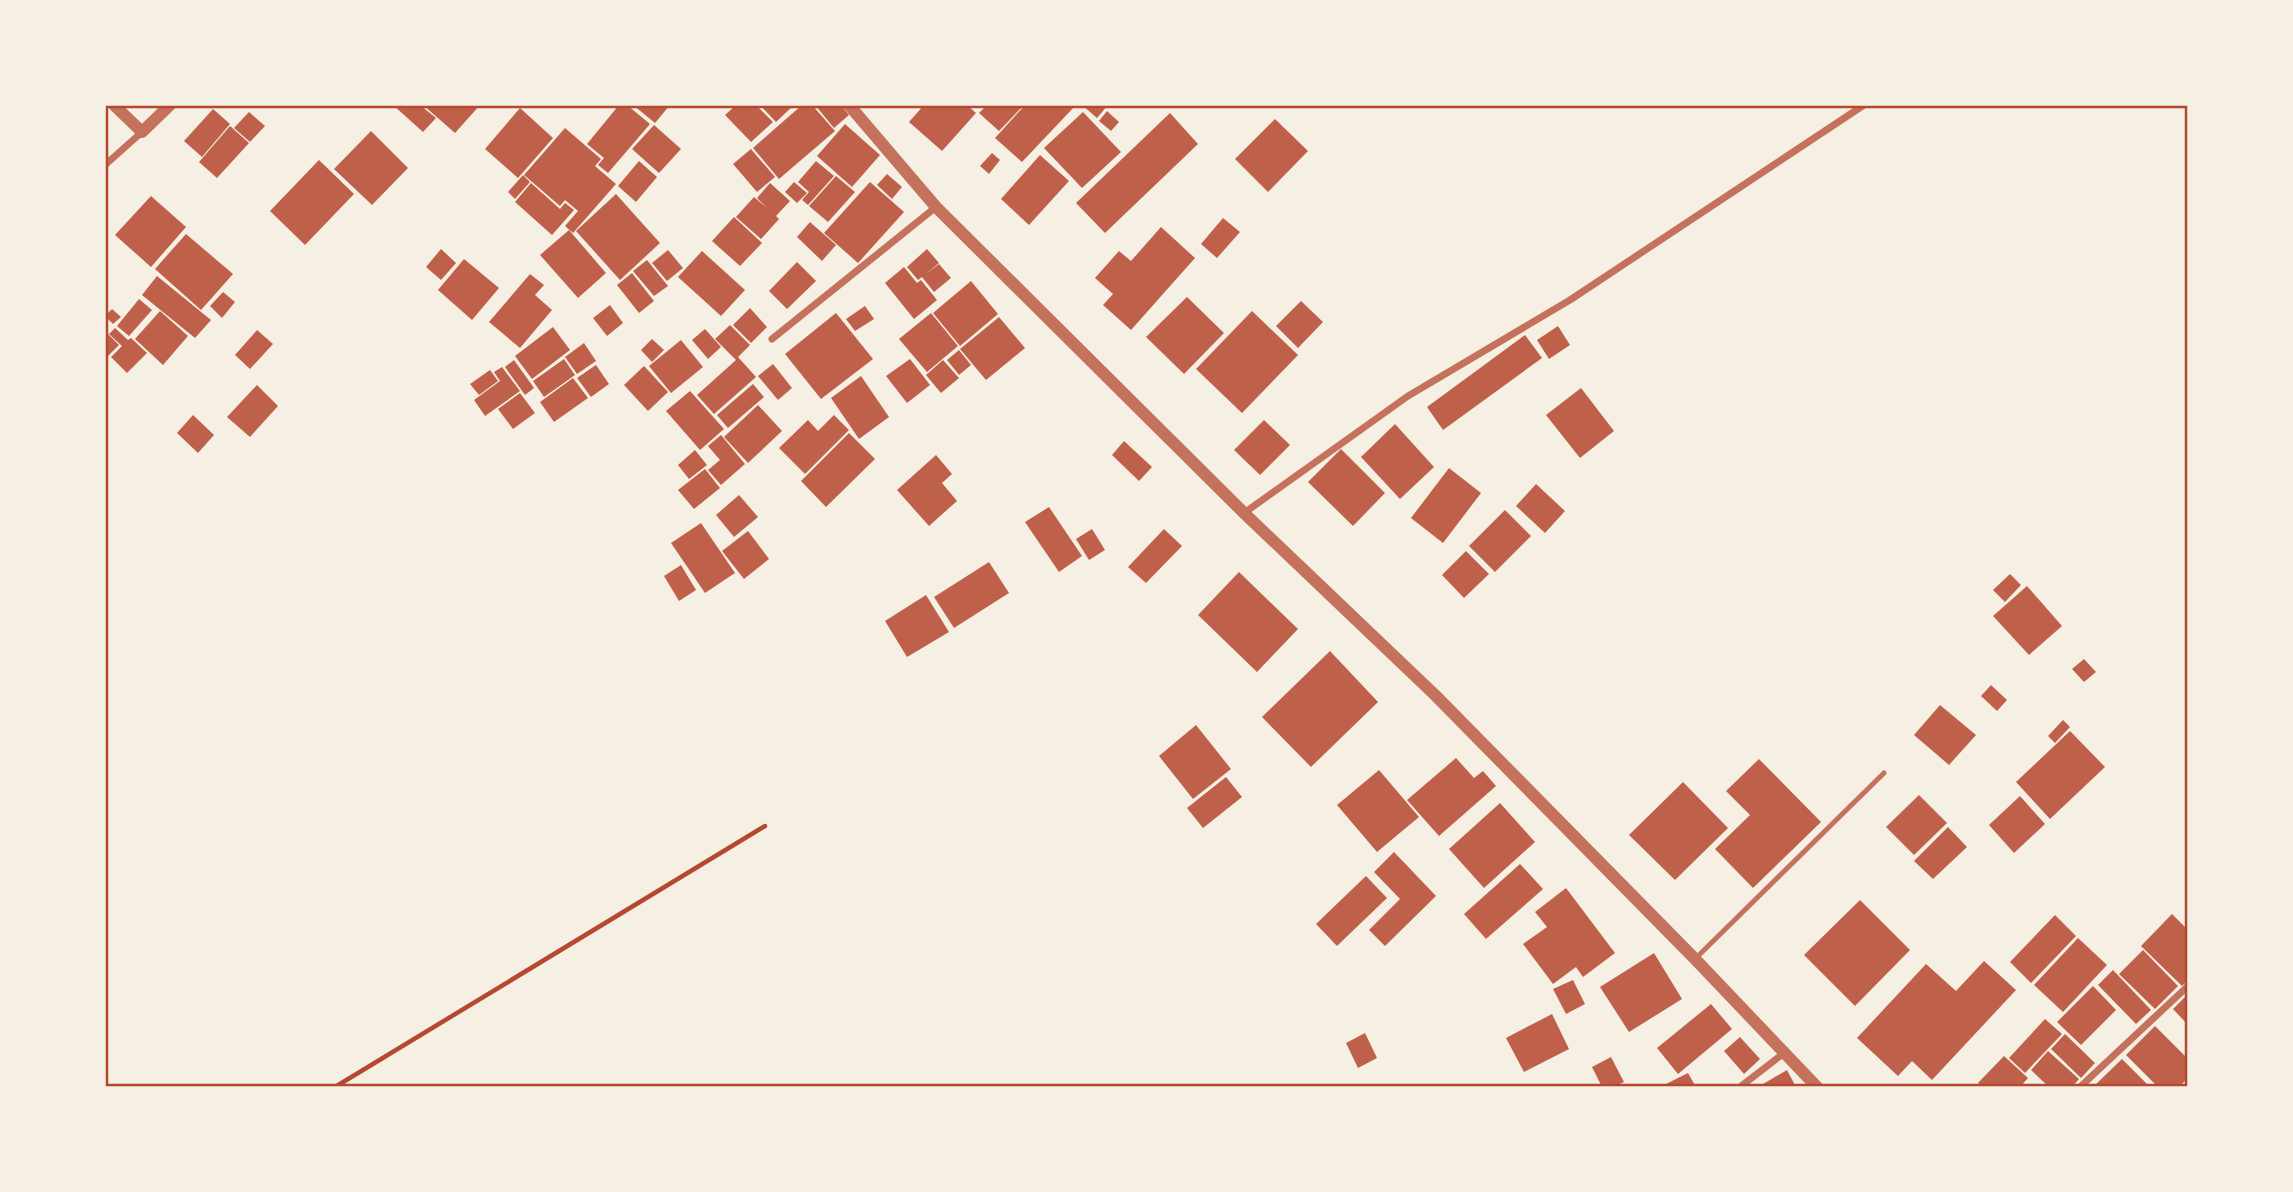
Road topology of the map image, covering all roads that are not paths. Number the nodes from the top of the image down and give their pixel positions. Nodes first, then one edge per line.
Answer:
1 (114, 105) edge
2 (170, 105) edge
3 (849, 105) edge
4 (1864, 105) edge
5 (142, 132) junction
6 (105, 165) edge
7 (936, 207) junction
8 (772, 339) dead end
9 (1244, 513) junction
10 (1884, 773) dead end
11 (1695, 959) junction
12 (2188, 986) edge
13 (1784, 1053) junction
14 (1740, 1087) edge
15 (1817, 1087) edge
16 (2080, 1087) edge

1 - 5 street
2 - 5 street
3 - 7 street
4 - 9 street
5 - 6 street
7 - 8 street
7 - 9 street
9 - 11 street
10 - 11 lane
11 - 13 street
12 - 16 street
13 - 14 street
13 - 15 street

